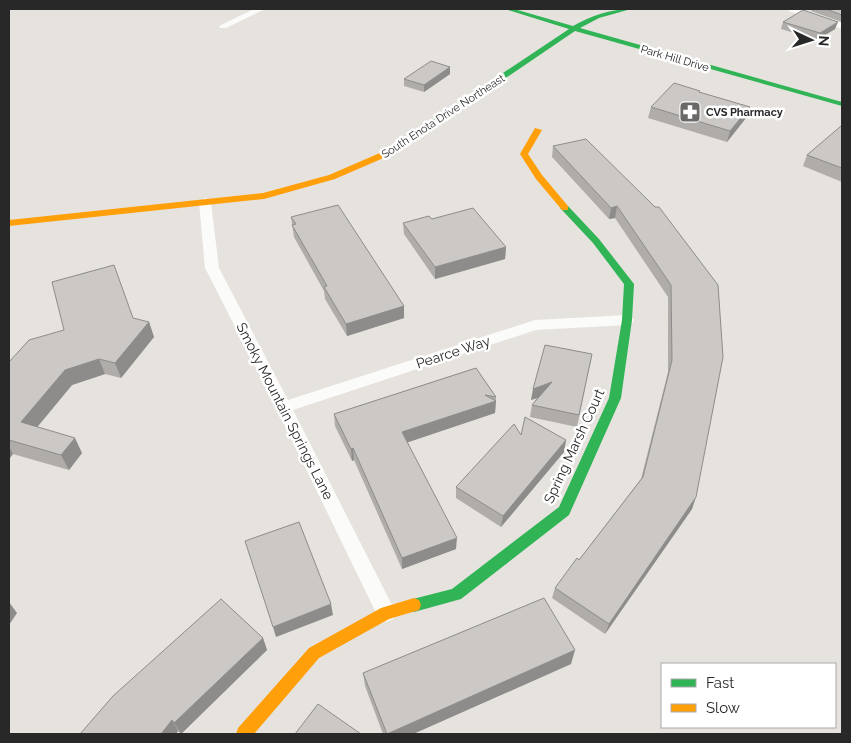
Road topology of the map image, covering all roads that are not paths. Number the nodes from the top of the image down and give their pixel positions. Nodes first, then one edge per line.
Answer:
1 (261, 9) edge
2 (508, 9) edge
3 (628, 9) edge
4 (792, 9) edge
5 (223, 26) dead end
6 (842, 26) edge
7 (573, 29) junction
8 (638, 48) junction
9 (536, 55) junction
10 (842, 104) edge
11 (538, 130) dead end
12 (205, 202) junction
13 (9, 223) edge
14 (626, 320) junction
15 (284, 407) junction
16 (386, 613) junction
17 (244, 734) edge

1 - 5 street
2 - 7 main road, Park Hill Drive
3 - 7 main road, South Enota Drive Northeast
4 - 6 street
7 - 8 main road, Park Hill Drive
7 - 9 main road, South Enota Drive Northeast
8 - 9 main road
8 - 10 main road, Park Hill Drive
9 - 12 main road, South Enota Drive Northeast
11 - 14 main road, Spring Marsh Court
12 - 13 main road, South Enota Drive Northeast
12 - 15 street, Smoky Mountain Springs Lane
14 - 15 street, Pearce Way
14 - 16 main road, Spring Marsh Court
15 - 16 street, Smoky Mountain Springs Lane
16 - 17 main road, Spring Marsh Court

